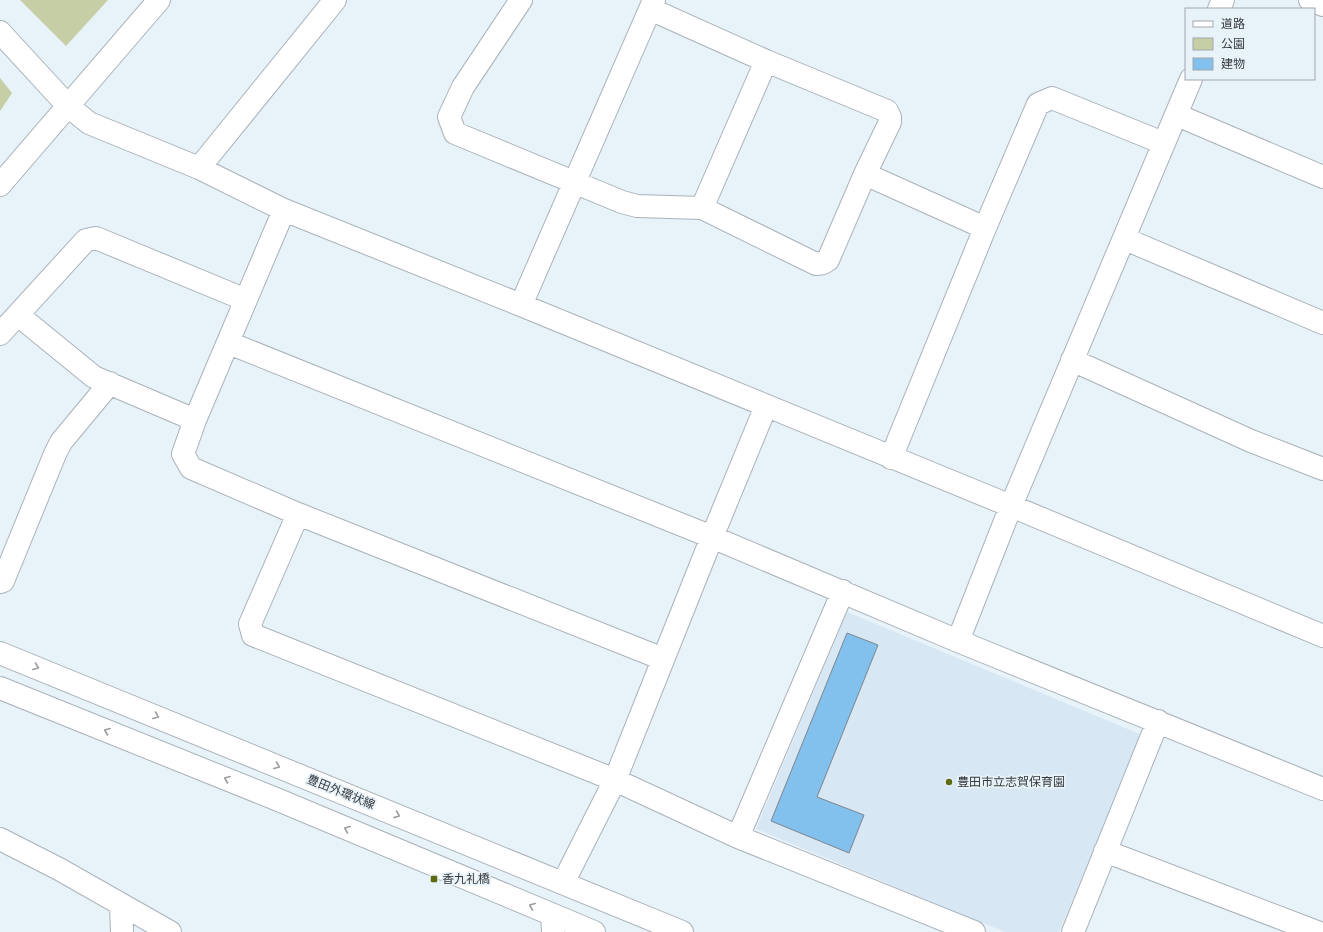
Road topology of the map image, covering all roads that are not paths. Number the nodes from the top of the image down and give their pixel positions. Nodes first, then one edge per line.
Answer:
1 (159, 0) edge
2 (335, 0) edge
3 (521, 0) edge
4 (1310, 0) edge
5 (652, 4) edge
6 (1323, 6) edge
7 (0, 32) edge
8 (766, 61) junction
9 (1191, 80) edge
10 (68, 106) junction
11 (1177, 115) junction
12 (1163, 143) junction
13 (199, 168) junction
14 (865, 174) junction
15 (1323, 177) edge
16 (575, 183) junction
17 (0, 185) edge
18 (702, 208) junction
19 (284, 210) junction
20 (985, 228) junction
21 (1124, 239) junction
22 (246, 300) junction
23 (521, 306) junction
24 (18, 315) junction
25 (1323, 323) edge
26 (0, 334) edge
27 (228, 343) junction
28 (1072, 360) junction
29 (110, 383) junction
30 (766, 406) junction
31 (195, 420) junction
32 (891, 458) junction
33 (1323, 469) edge
34 (1011, 506) junction
35 (298, 514) junction
36 (712, 537) junction
37 (0, 582) edge
38 (843, 591) junction
39 (1323, 636) edge
40 (958, 641) junction
41 (0, 653) edge
42 (663, 659) junction
43 (0, 688) edge
44 (1158, 721) junction
45 (615, 780) junction
46 (1323, 789) edge
47 (738, 837) junction
48 (0, 839) edge
49 (1105, 851) junction
50 (563, 883) junction
51 (121, 905) junction
52 (552, 923) edge
53 (122, 932) edge
54 (170, 932) edge
55 (594, 932) edge
56 (682, 932) edge
57 (974, 932) edge
58 (1073, 932) edge
59 (1317, 932) edge

1 - 10 street
2 - 13 street
3 - 16 street
4 - 6 street
5 - 8 street
5 - 16 street
7 - 10 street
8 - 14 street
8 - 18 street
9 - 11 street
10 - 13 street
10 - 17 street
11 - 12 street
11 - 15 street
12 - 20 street
12 - 21 street
13 - 19 street
14 - 18 street
14 - 20 street
16 - 18 street
16 - 23 street
19 - 22 street
19 - 23 street
20 - 32 street
21 - 25 street
21 - 28 street
22 - 24 street
22 - 27 street
23 - 30 street
24 - 26 street
24 - 29 street
27 - 31 street
27 - 36 street
28 - 33 street
28 - 34 street
29 - 31 street
29 - 37 street
30 - 32 street
30 - 36 street
31 - 35 street
32 - 34 street
34 - 39 street
34 - 40 street
35 - 42 street
35 - 45 street
36 - 38 street
36 - 42 street
38 - 40 street
38 - 47 street
40 - 44 street
41 -> 50 street, 豊田外環状線
42 - 45 street
52 -> 43 street
44 - 46 street
44 - 49 street
45 - 47 street
45 - 50 street
47 - 57 street
48 - 51 street
49 - 58 street
49 - 59 street
50 - 56 street, 豊田外環状線
51 - 53 street
51 - 54 street
52 - 55 street

